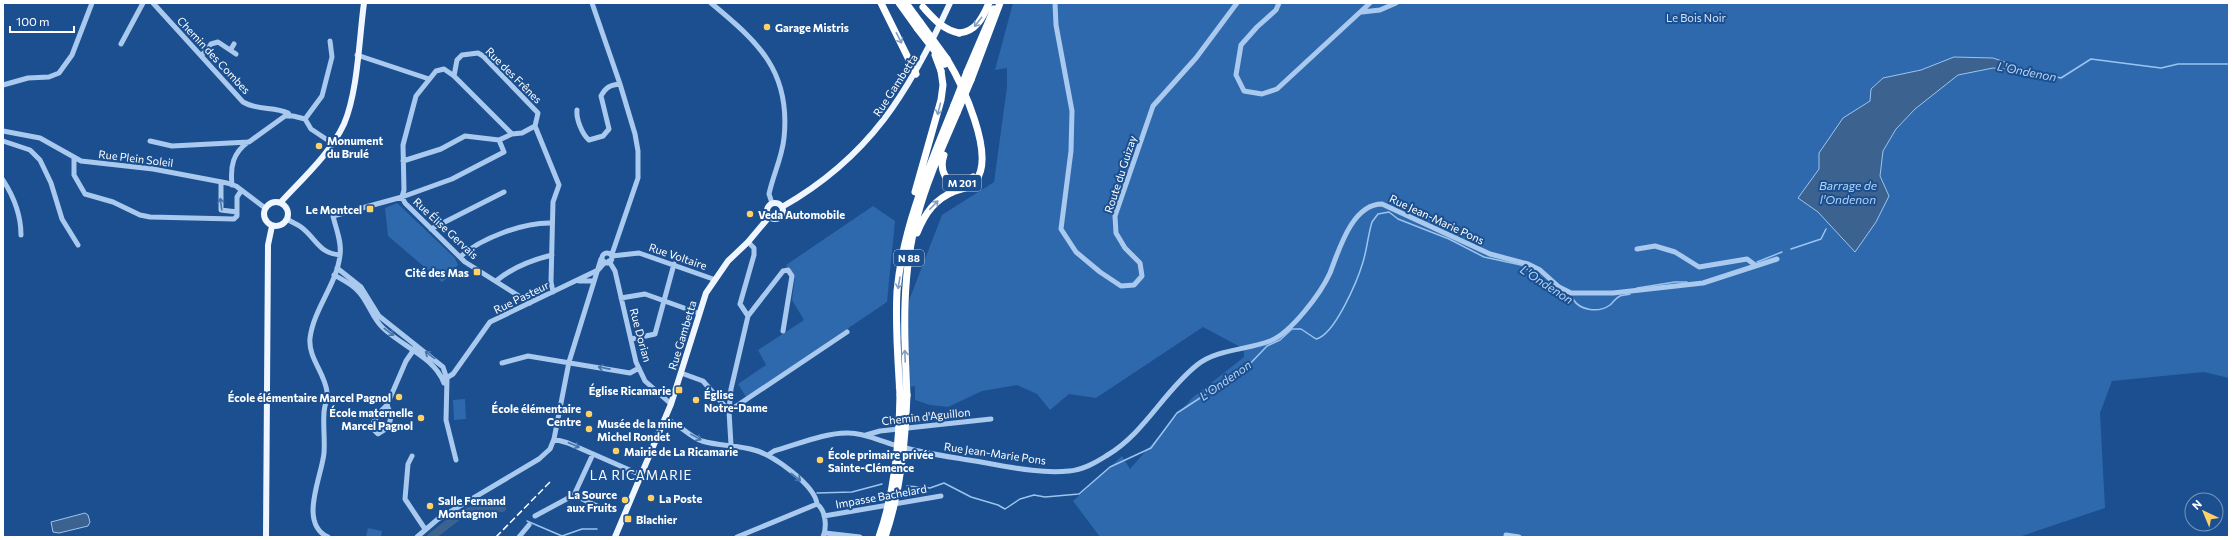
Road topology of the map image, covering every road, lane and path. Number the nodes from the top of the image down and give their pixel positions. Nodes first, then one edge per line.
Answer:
1 (92, 3) edge
2 (143, 3) edge
3 (153, 3) edge
4 (364, 3) edge
5 (592, 3) edge
6 (711, 3) edge
7 (882, 3) edge
8 (899, 3) edge
9 (906, 3) edge
10 (950, 3) edge
11 (988, 3) edge
12 (996, 3) edge
13 (1000, 3) edge
14 (1055, 3) edge
15 (1237, 3) edge
16 (1279, 3) edge
17 (1370, 3) edge
18 (1396, 3) edge
19 (921, 5) edge
20 (1362, 12) junction
21 (919, 27) junction
22 (330, 41) dead end
23 (121, 44) dead end
24 (234, 44) dead end
25 (231, 49) junction
26 (236, 54) dead end
27 (202, 55) junction
28 (357, 55) junction
29 (944, 65) junction
30 (916, 74) junction
31 (454, 76) junction
32 (429, 79) junction
33 (620, 84) junction
34 (3, 85) edge
35 (577, 110) dead end
36 (290, 116) junction
37 (305, 119) junction
38 (535, 126) junction
39 (951, 128) junction
40 (3, 131) edge
41 (512, 134) junction
42 (499, 140) junction
43 (3, 141) edge
44 (150, 141) dead end
45 (249, 142) junction
46 (332, 143) junction
47 (74, 158) junction
48 (403, 161) junction
49 (3, 180) edge
50 (222, 182) junction
51 (232, 185) junction
52 (241, 191) junction
53 (504, 192) dead end
54 (402, 197) junction
55 (281, 202) junction
56 (772, 203) junction
57 (782, 207) junction
58 (265, 208) junction
59 (237, 212) junction
60 (912, 216) junction
61 (769, 217) junction
62 (287, 219) junction
63 (552, 223) junction
64 (272, 226) junction
65 (432, 229) junction
66 (20, 235) dead end
67 (748, 242) junction
68 (78, 245) dead end
69 (1637, 249) dead end
70 (910, 251) junction
71 (340, 255) junction
72 (552, 255) junction
73 (460, 257) junction
74 (608, 258) junction
75 (1777, 259) dead end
76 (674, 264) junction
77 (1755, 265) junction
78 (337, 268) junction
79 (598, 270) junction
80 (334, 275) junction
81 (713, 279) junction
82 (496, 281) junction
83 (594, 281) junction
84 (575, 282) junction
85 (553, 292) junction
86 (621, 298) junction
87 (664, 299) junction
88 (530, 303) junction
89 (698, 313) junction
90 (748, 316) junction
91 (783, 331) dead end
92 (847, 332) dead end
93 (632, 339) junction
94 (417, 346) junction
95 (413, 350) junction
96 (569, 362) junction
97 (502, 363) dead end
98 (639, 368) junction
99 (682, 373) junction
100 (445, 379) junction
101 (903, 395) junction
102 (671, 404) junction
103 (387, 405) junction
104 (729, 410) junction
105 (665, 419) junction
106 (991, 419) dead end
107 (865, 436) junction
108 (554, 439) junction
109 (731, 445) junction
110 (593, 454) junction
111 (768, 455) junction
112 (412, 456) dead end
113 (456, 460) dead end
114 (641, 475) junction
115 (574, 495) junction
116 (941, 496) dead end
117 (817, 504) junction
118 (599, 507) dead end
119 (535, 516) dead end
120 (824, 516) junction
121 (529, 525) dead end
122 (425, 529) junction
123 (824, 535) edge
124 (1506, 535) dead end
125 (266, 537) edge
126 (328, 537) edge
127 (417, 537) edge
128 (519, 537) edge
129 (615, 537) edge
130 (737, 537) edge
131 (860, 537) edge
132 (879, 537) edge
133 (885, 537) edge
134 (1519, 537) edge

1 - 34 street
2 - 23 street
3 - 27 street, Chemin des Combes
4 - 28 main road
5 - 33 street
6 - 56 street
7 -> 30 highway
8 - 21 highway, M 201
9 - 21 highway, M 201
10 - 30 main road, Rue Gambetta
11 -> 19 highway, bridge
12 - 60 highway, N 88, bridge
13 - 39 highway, N 88, bridge
14 - 15 street, Route du Guizay
16 - 20 street
17 - 20 street
18 - 20 street
21 - 29 highway, M 201, bridge
21 - 29 highway, bridge
22 - 37 street
24 - 25 street
25 - 26 street
25 - 27 street
27 - 36 street, Chemin des Combes
28 - 32 street
28 - 46 main road
29 - 39 highway, M 201
29 -> 60 highway
70 -> 29 highway, M 201
30 - 57 main road, Rue Gambetta
31 - 32 street, Rue Élise Gervais
31 - 38 street, Rue des Frênes
31 - 41 street
32 - 48 street, Rue Élise Gervais
33 - 35 street
33 - 74 street
36 - 37 street, Chemin des Combes
36 - 45 street
37 - 46 street
38 - 41 street
38 - 63 street
39 - 70 highway, N 88
40 - 47 street, Rue Plein Soleil
41 - 42 street
42 - 48 street
42 - 54 street
43 - 68 street
44 - 45 street
45 - 51 street
46 - 55 main road
47 - 50 street, Rue Plein Soleil
47 - 59 street
48 - 54 street, Rue Élise Gervais
49 - 66 street
50 - 51 street, Rue Plein Soleil
59 -> 50 street
51 - 52 street, Rue Plein Soleil
52 - 58 street, Rue Plein Soleil
52 - 59 street
53 - 65 street
54 - 65 street, Rue Élise Gervais
54 - 71 street
55 - 58 main road
55 - 62 main road
56 - 57 main road
56 - 61 main road
57 - 61 main road
58 - 64 main road
60 -> 101 highway, N 88
61 - 67 main road, Rue Gambetta
62 - 64 main road
62 - 71 street
63 - 72 street
63 - 73 street
64 - 125 main road
65 - 73 street, Rue Élise Gervais
67 - 81 main road, Rue Gambetta
67 - 90 street
69 - 77 street
101 -> 70 highway, N 88
71 - 78 street
72 - 82 street
72 - 85 street
73 - 82 street, Rue Élise Gervais
74 - 76 street, Rue Voltaire
74 - 79 street
74 - 86 street, Rue Dorian
75 - 77 street, Rue Jean-Marie Pons
76 - 81 street, Rue Voltaire
76 - 87 street
77 - 107 street, Rue Jean-Marie Pons
78 - 80 street
78 - 94 street
79 - 83 street
79 - 84 street, Rue Pasteur
80 -> 95 street
80 - 126 street
81 - 89 main road, Rue Gambetta
82 - 88 street, Rue Élise Gervais
83 - 84 street, Rue Pasteur
83 - 96 street
84 - 85 street, Rue Pasteur
85 - 88 street, Rue Pasteur
86 - 87 street
86 - 93 street, Rue Dorian
87 - 89 street
87 - 93 street
88 - 100 street, Rue Pasteur
89 - 99 main road, Rue Gambetta
90 - 91 street
90 - 104 street
92 - 104 street
93 - 98 street, Rue Dorian
94 - 95 street
100 -> 94 street
95 - 100 street
95 - 103 street
96 - 97 street
98 -> 96 street
96 - 108 street
98 - 102 street, Rue Dorian
99 - 102 main road, Rue Gambetta
99 - 104 street
100 - 113 street
101 - 132 highway, N 88, bridge
101 - 133 highway, N 88, bridge
102 - 105 main road, Rue Gambetta
103 - 103 street
104 - 109 street
105 -> 109 street
105 - 114 main road, Rue Gambetta
106 - 107 street, Chemin d'Aguillon
107 - 111 street, Rue Jean-Marie Pons
108 -> 110 street
108 - 122 street
109 - 111 street
110 - 114 street
110 - 115 street
111 -> 117 street
112 - 122 street
114 - 129 main road, Rue Gambetta
115 - 118 street
115 - 119 street
116 - 120 street, Impasse Bachelard
117 - 120 street
117 - 130 street
120 - 123 street
121 - 128 street
122 - 127 street
123 - 131 street
124 - 134 street

